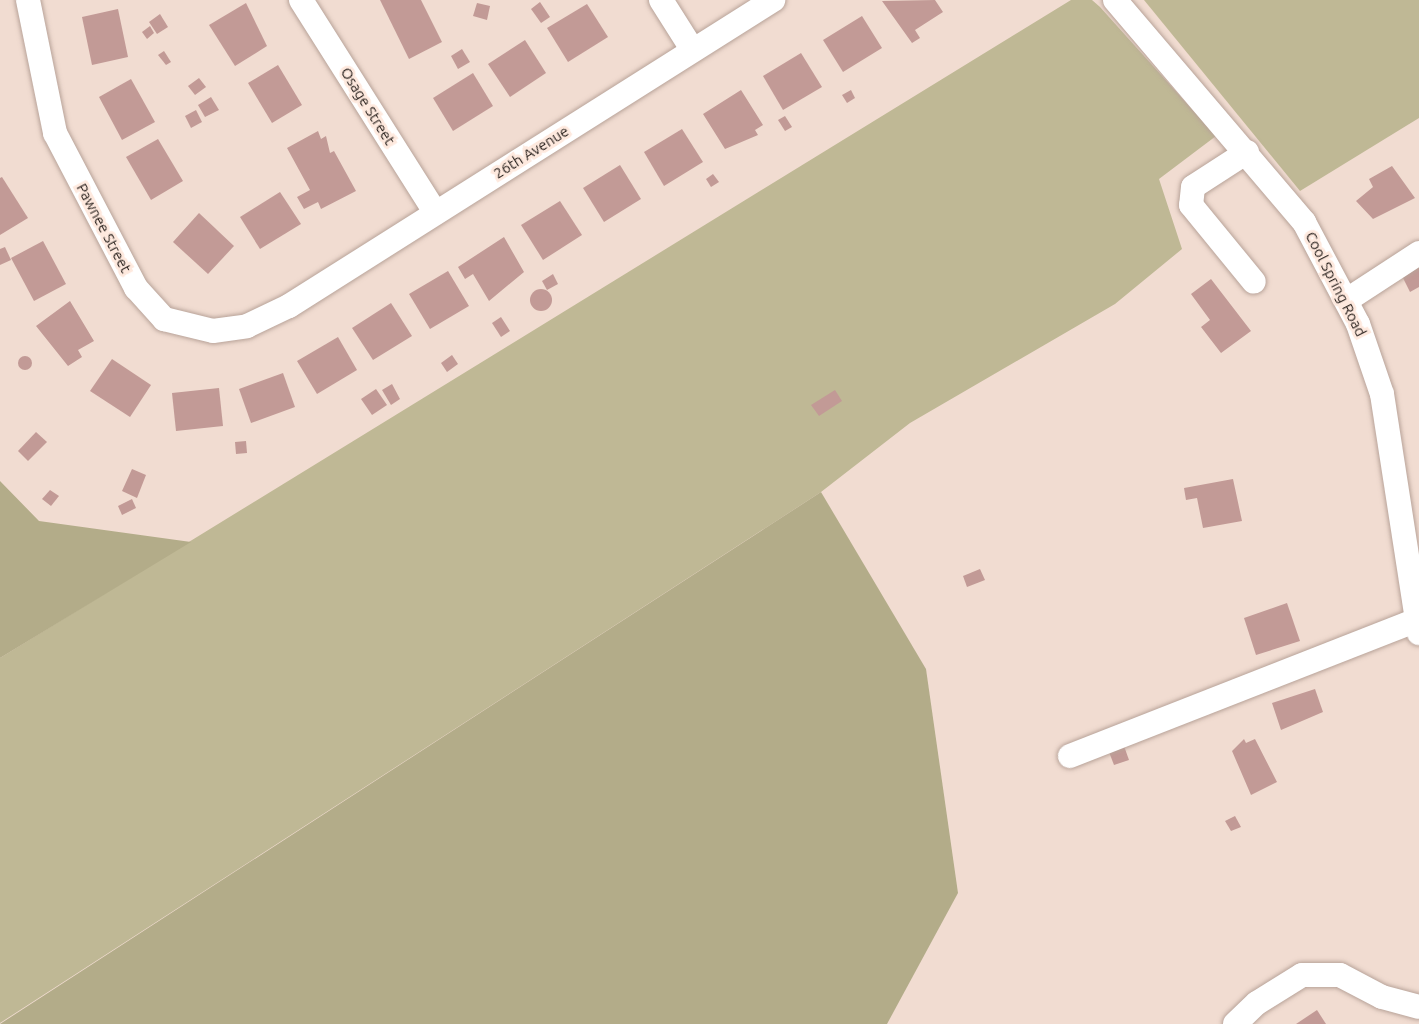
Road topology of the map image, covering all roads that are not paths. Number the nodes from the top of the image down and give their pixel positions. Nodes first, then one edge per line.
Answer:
1 (28, 0) edge
2 (301, 0) edge
3 (661, 0) edge
4 (774, 0) edge
5 (1115, 0) edge
6 (692, 49) junction
7 (1247, 152) junction
8 (435, 212) junction
9 (1419, 253) edge
10 (1254, 282) dead end
11 (1347, 300) junction
12 (289, 306) joint
13 (1413, 566) edge
14 (1418, 626) edge
15 (1070, 756) dead end
16 (1419, 1007) edge
17 (1235, 1024) edge

1 - 12 street, Pawnee Street
2 - 8 street, Osage Street
3 - 6 street
4 - 6 street, 26th Avenue
5 - 7 street, Cool Spring Road
6 - 8 street, 26th Avenue
7 - 10 street
7 - 11 street, Cool Spring Road
8 - 12 street, 26th Avenue
9 - 11 street
11 - 13 street, Cool Spring Road
13 - 14 street, Cool Spring Road
14 - 15 street
16 - 17 street

